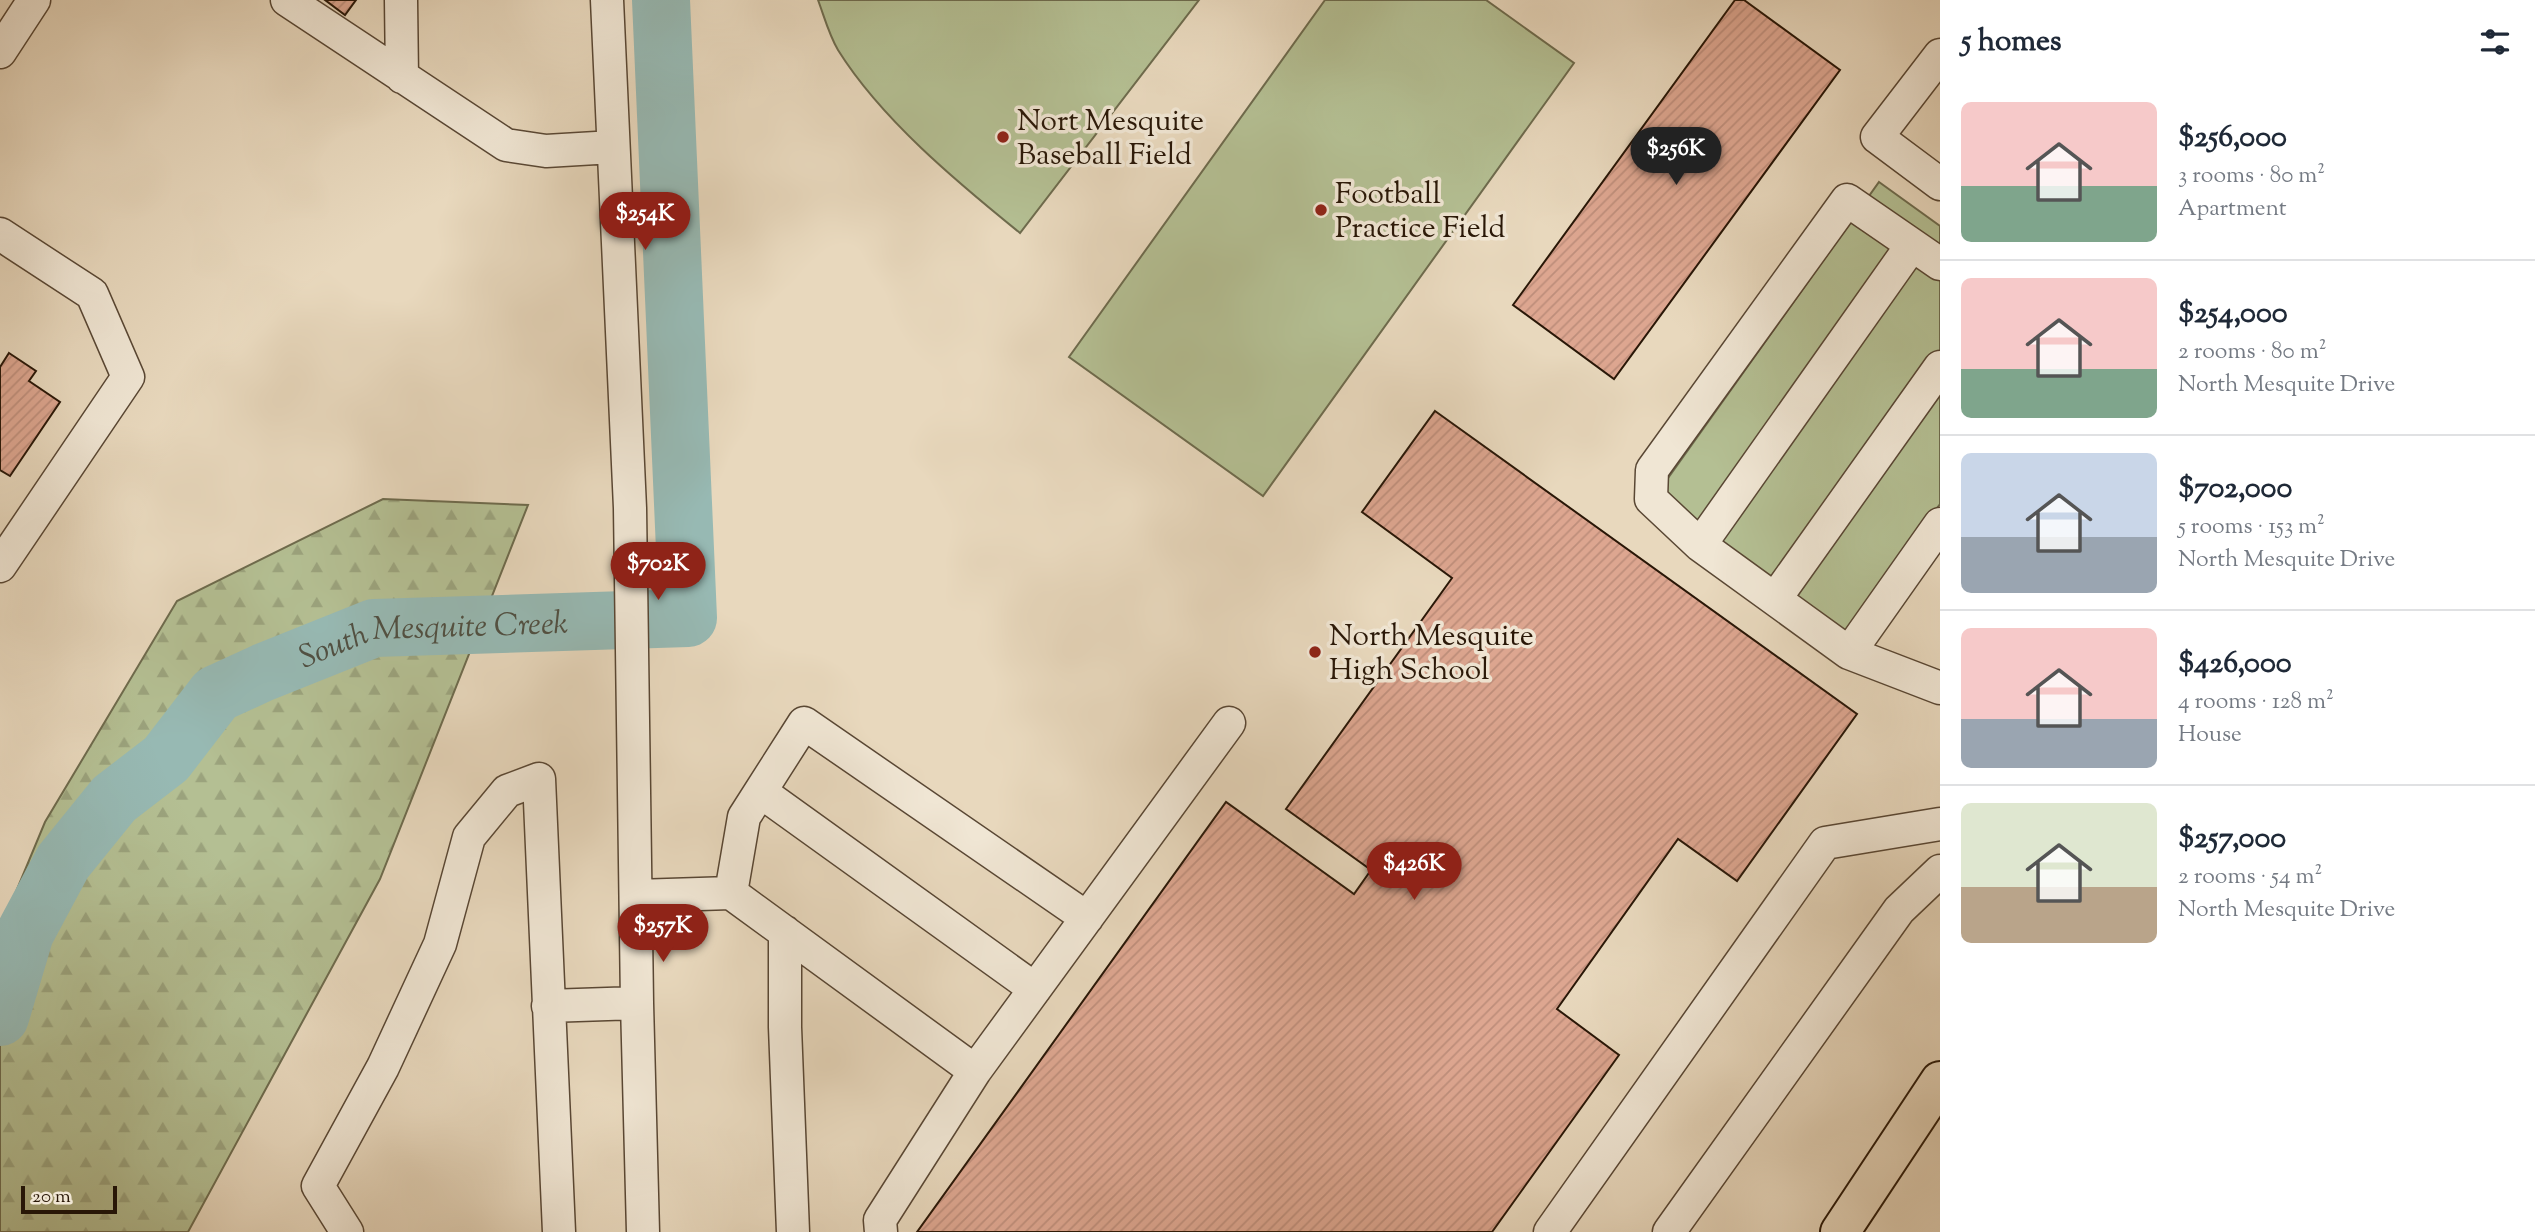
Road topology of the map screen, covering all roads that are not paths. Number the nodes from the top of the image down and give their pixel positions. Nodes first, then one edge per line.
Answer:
1 (34, 0) edge
2 (287, 0) edge
3 (401, 0) edge
4 (607, 0) edge
5 (0, 52) edge
6 (1940, 55) edge
7 (402, 77) junction
8 (613, 147) junction
9 (1940, 184) edge
10 (0, 234) edge
11 (1912, 245) junction
12 (1940, 264) edge
13 (1940, 367) edge
14 (1940, 524) edge
15 (1700, 545) junction
16 (0, 566) edge
17 (1775, 599) junction
18 (1849, 653) junction
19 (1940, 688) edge
20 (1229, 723) dead end
21 (761, 792) junction
22 (1940, 824) edge
23 (1940, 871) edge
24 (731, 893) junction
25 (636, 896) junction
26 (1087, 918) junction
27 (785, 932) junction
28 (1035, 989) junction
29 (637, 1003) junction
30 (548, 1006) junction
31 (975, 1071) junction
32 (1940, 1081) edge
33 (347, 1232) edge
34 (559, 1232) edge
35 (643, 1232) edge
36 (793, 1232) edge
37 (881, 1232) edge
38 (1550, 1232) edge
39 (1669, 1232) edge
40 (1840, 1232) edge

1 - 5 street
2 - 7 street
3 - 7 street
4 - 8 street
6 - 9 street
7 - 8 street
8 - 25 street
10 - 16 street
11 - 12 street
11 - 15 street
11 - 15 street
13 - 17 street
14 - 18 street
15 - 17 street
17 - 18 street
18 - 19 street
20 - 26 street
21 - 24 street
21 - 26 street
21 - 28 street
22 - 38 street
23 - 39 street
24 - 25 street
24 - 27 street
25 - 29 street
26 - 28 street
27 - 31 street
27 - 36 street
28 - 31 street
29 - 30 street
29 - 35 street
30 - 33 street
30 - 34 street
31 - 37 street
32 - 40 main road

